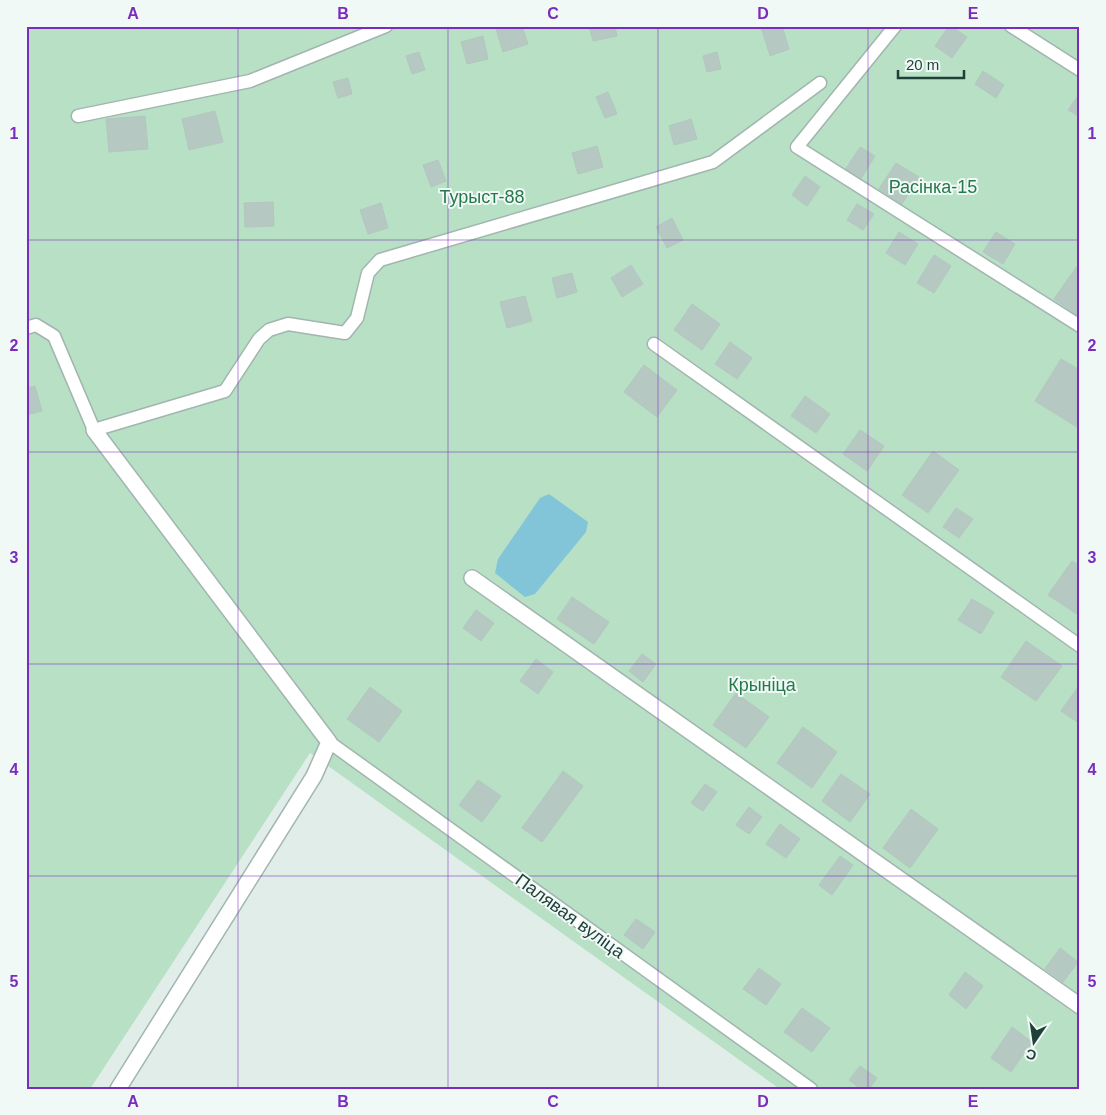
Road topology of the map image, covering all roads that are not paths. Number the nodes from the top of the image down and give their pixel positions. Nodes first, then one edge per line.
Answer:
1 (386, 26) edge
2 (895, 26) edge
3 (1010, 26) edge
4 (1080, 70) edge
5 (820, 83) dead end
6 (78, 116) dead end
7 (26, 315) edge
8 (31, 326) edge
9 (1080, 326) edge
10 (654, 344) dead end
11 (94, 430) junction
12 (472, 578) dead end
13 (1080, 646) edge
14 (329, 742) junction
15 (1080, 1006) edge
16 (118, 1089) edge
17 (811, 1089) edge

1 - 6 lane
2 - 9 lane
3 - 4 lane
5 - 11 lane
7 - 8 lane
8 - 11 lane
10 - 13 lane
11 - 14 street
12 - 15 street
14 - 16 street
14 - 17 lane, Палявая вуліца

